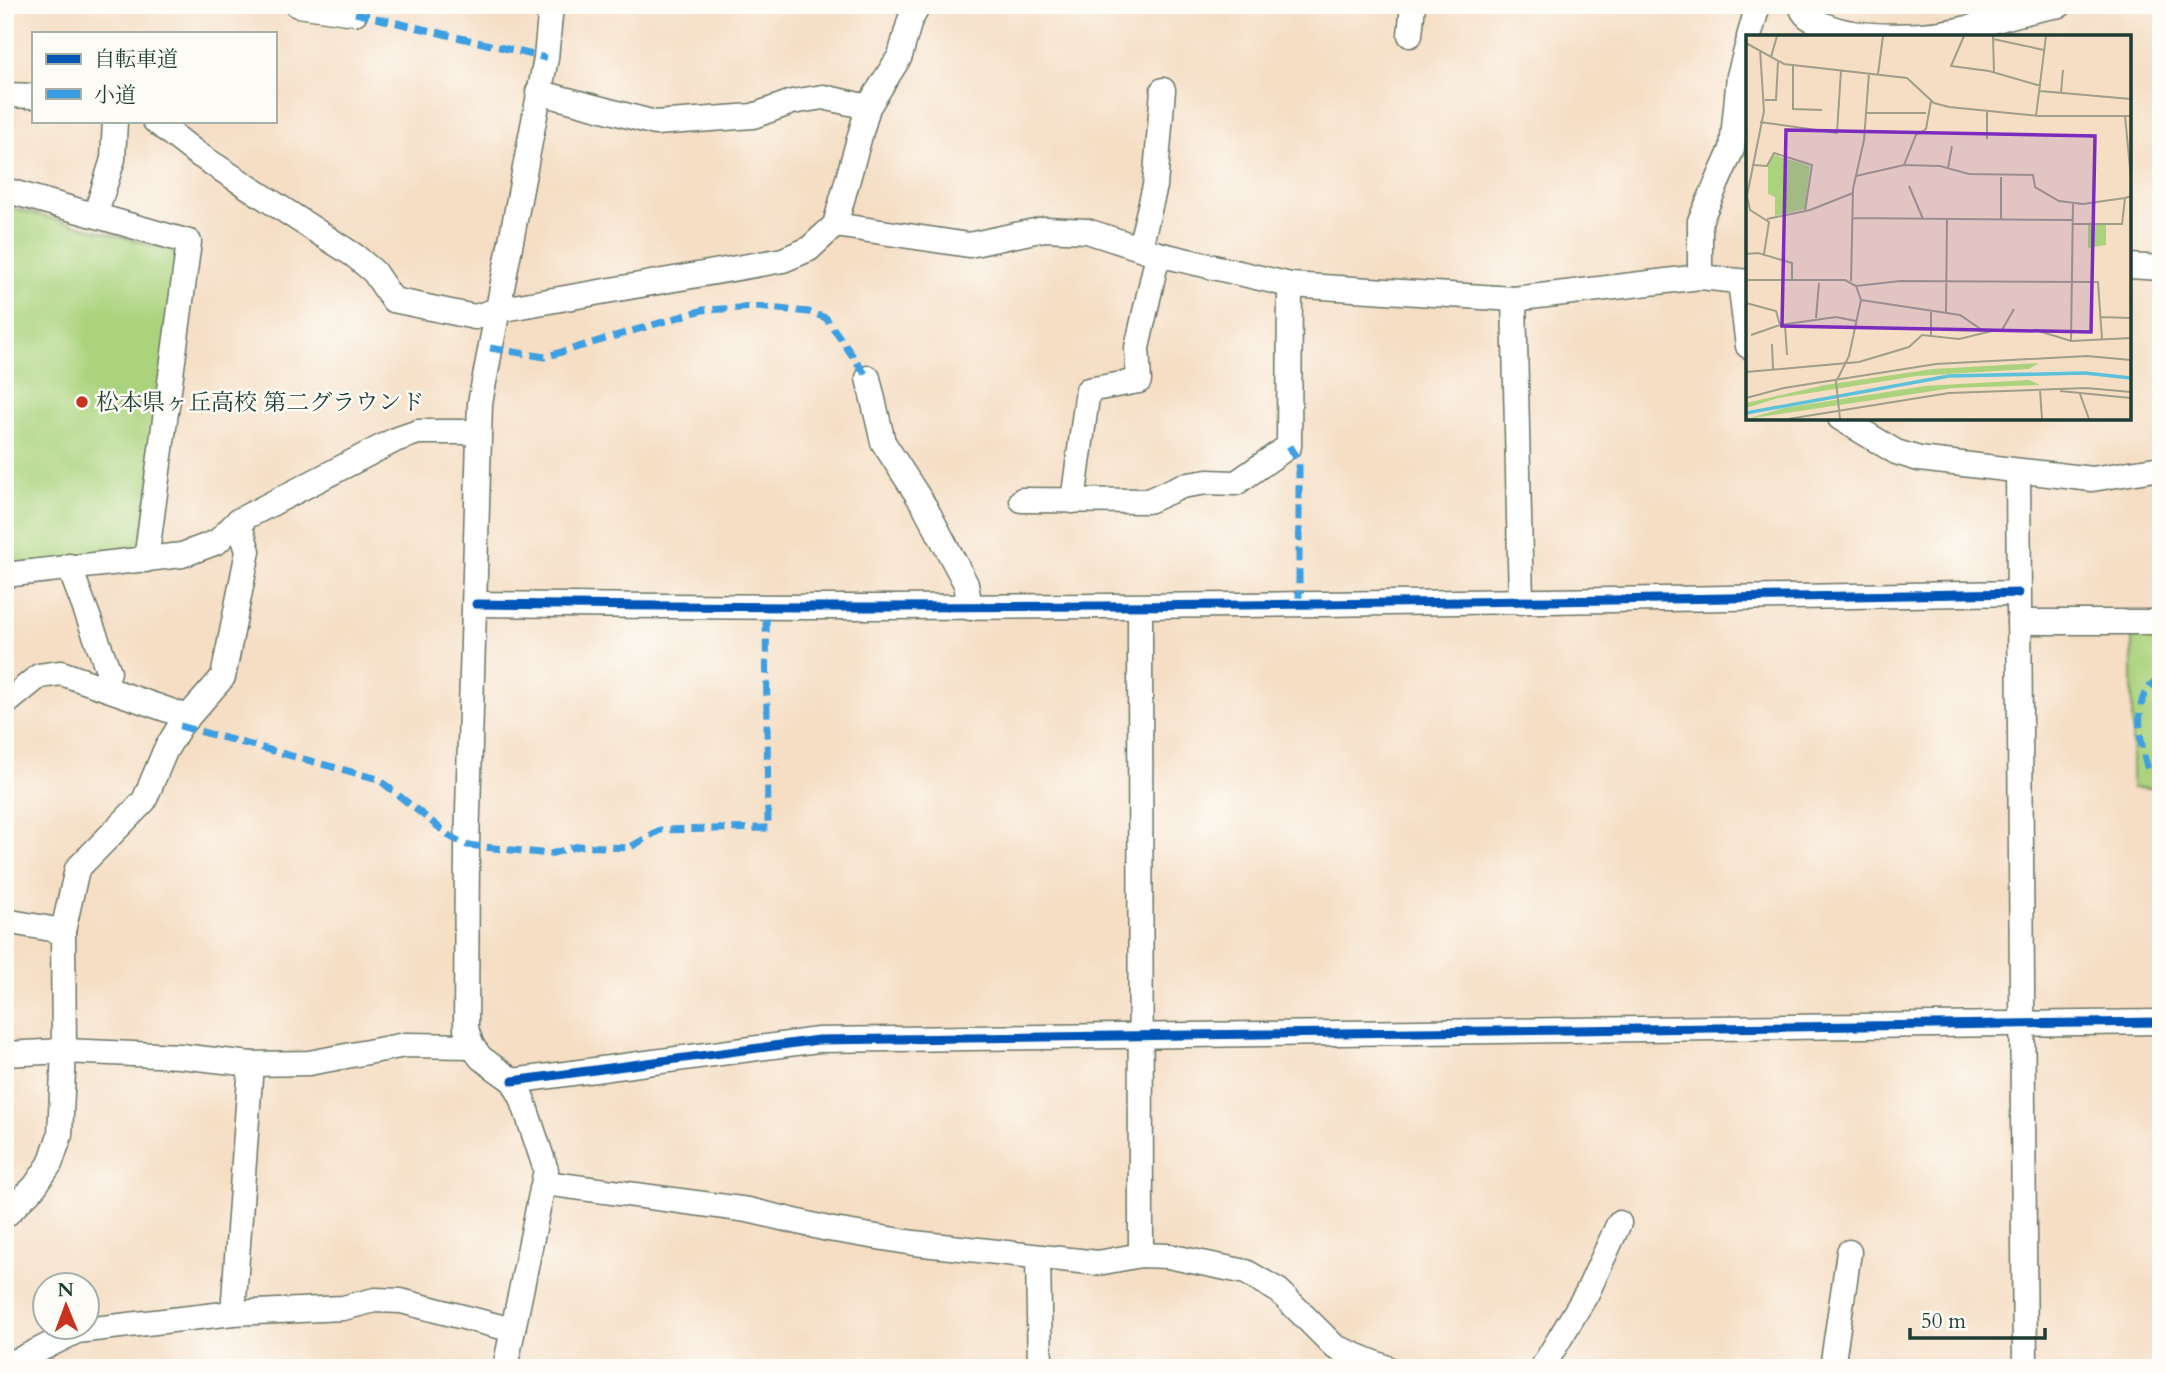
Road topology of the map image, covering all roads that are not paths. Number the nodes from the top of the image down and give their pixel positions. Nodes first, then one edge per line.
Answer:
1 (299, 5) edge
2 (355, 5) edge
3 (551, 5) edge
4 (919, 5) edge
5 (1413, 5) edge
6 (1758, 5) edge
7 (1801, 5) edge
8 (2060, 5) edge
9 (1410, 34) dead end
10 (1750, 35) edge
11 (1870, 35) edge
12 (1891, 35) edge
13 (1746, 50) edge
14 (1163, 90) dead end
15 (538, 92) junction
16 (5, 95) edge
17 (32, 96) edge
18 (867, 107) junction
19 (115, 122) edge
20 (156, 122) edge
21 (5, 190) edge
22 (96, 214) junction
23 (835, 225) junction
24 (1149, 251) junction
25 (2131, 266) edge
26 (2161, 268) edge
27 (1700, 277) junction
28 (1744, 282) edge
29 (1290, 285) junction
30 (1514, 299) junction
31 (497, 310) junction
32 (1746, 314) edge
33 (868, 378) dead end
34 (1843, 420) edge
35 (479, 432) junction
36 (2161, 468) edge
37 (2018, 471) junction
38 (1022, 500) dead end
39 (1073, 501) junction
40 (238, 522) junction
41 (146, 559) junction
42 (69, 566) junction
43 (5, 575) edge
44 (2018, 593) junction
45 (1521, 602) junction
46 (475, 604) junction
47 (1140, 607) junction
48 (970, 608) junction
49 (2019, 622) junction
50 (2161, 622) edge
51 (104, 686) junction
52 (5, 704) edge
53 (188, 717) junction
54 (5, 921) edge
55 (63, 931) junction
56 (2161, 1022) edge
57 (2023, 1023) junction
58 (1139, 1038) junction
59 (472, 1046) junction
60 (64, 1051) junction
61 (5, 1054) edge
62 (251, 1064) junction
63 (513, 1081) junction
64 (545, 1183) junction
65 (5, 1216) edge
66 (1619, 1223) dead end
67 (1849, 1252) dead end
68 (1141, 1255) junction
69 (1038, 1256) junction
70 (233, 1313) junction
71 (513, 1330) junction
72 (14, 1364) edge
73 (505, 1368) edge
74 (1040, 1368) edge
75 (1387, 1368) edge
76 (1542, 1368) edge
77 (1832, 1368) edge
78 (2025, 1368) edge

1 - 2 street
3 - 15 street
4 - 18 street
5 - 9 street
6 - 10 street
7 - 11 street
8 - 12 street
13 - 27 street
14 - 24 street
15 - 18 street
15 - 31 street
16 - 17 street
18 - 23 street
19 - 22 street
20 - 31 street
21 - 22 street
22 - 41 street
23 - 24 street
23 - 31 street
24 - 29 street
24 - 39 street
25 - 26 street
27 - 28 street
27 - 30 street
28 - 32 street
29 - 30 street
29 - 39 street
30 - 45 street
31 - 35 street
33 - 48 street
34 - 37 street
35 - 40 street
35 - 46 street
36 - 37 street
37 - 44 street
38 - 39 street
40 - 41 street
40 - 53 street
41 - 42 street
42 - 43 street
42 - 51 street
44 - 45 street
44 - 49 street
45 - 47 street
46 - 48 street
46 - 59 street
47 - 48 street
47 - 58 street
49 - 50 street
49 - 57 street
51 - 52 street
51 - 53 street
53 - 55 street
54 - 55 street
55 - 60 street
56 - 57 street
57 - 58 street
57 - 78 street
58 - 63 street
58 - 68 street
59 - 62 street
59 - 63 street
60 - 61 street
60 - 62 street
60 - 65 street
62 - 70 street
63 - 64 street
64 - 69 street
64 - 71 street
66 - 76 street
67 - 77 street
68 - 69 street
68 - 75 street
69 - 74 street
70 - 71 street
70 - 72 street
71 - 73 street

